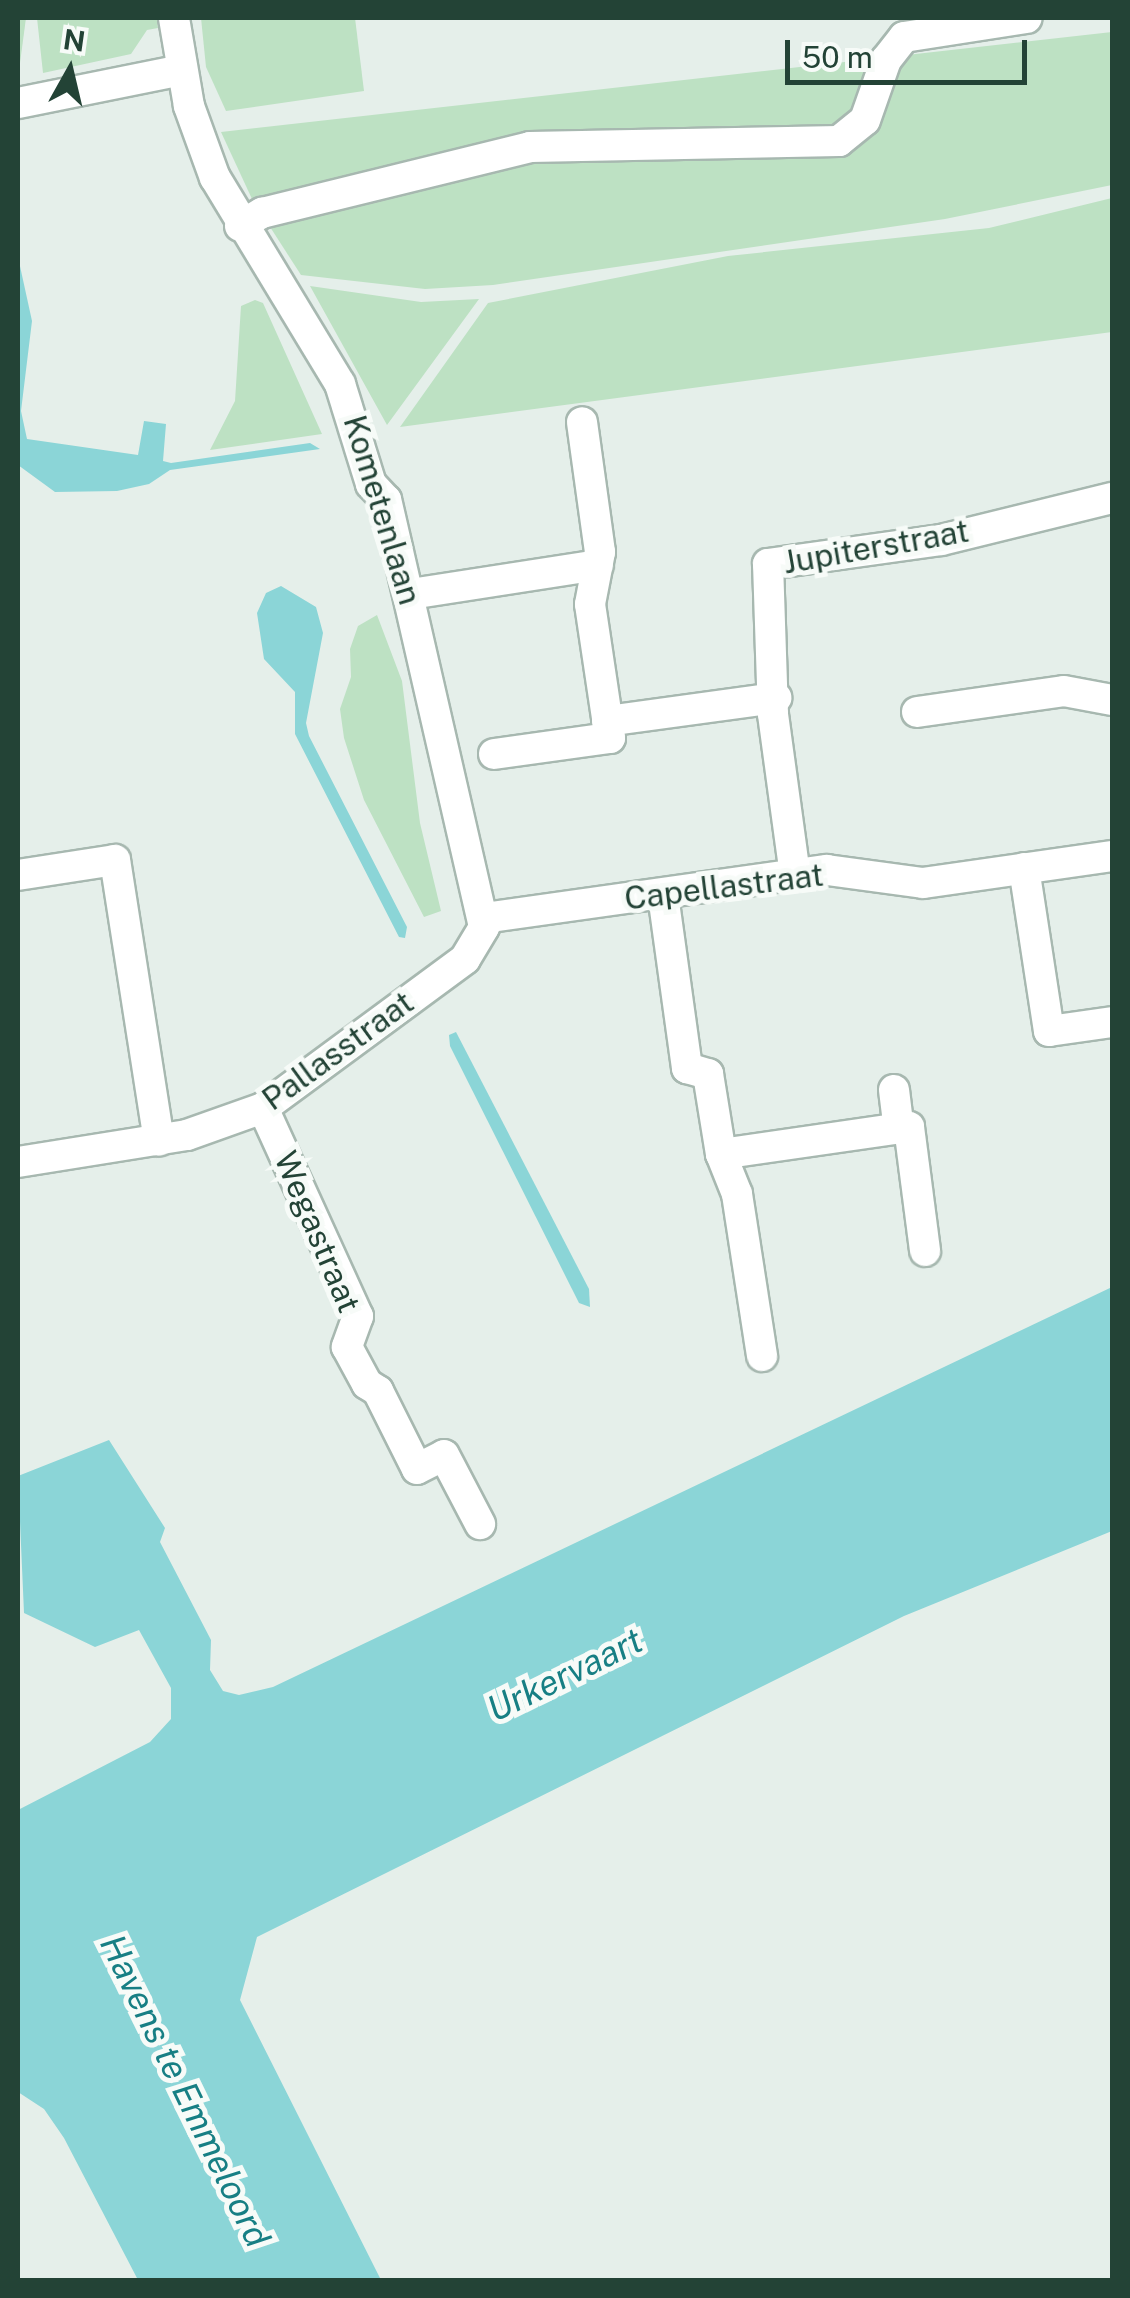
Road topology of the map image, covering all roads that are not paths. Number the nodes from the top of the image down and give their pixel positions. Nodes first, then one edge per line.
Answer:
1 (174, 18) edge
2 (1027, 18) edge
3 (182, 70) junction
4 (18, 103) edge
5 (240, 226) junction
6 (582, 422) dead end
7 (1112, 498) edge
8 (598, 565) junction
9 (410, 594) junction
10 (776, 698) junction
11 (1112, 700) edge
12 (918, 712) dead end
13 (608, 720) junction
14 (494, 754) dead end
15 (1112, 856) edge
16 (1024, 868) junction
17 (18, 875) edge
18 (796, 875) junction
19 (663, 895) junction
20 (484, 918) junction
21 (1112, 1022) edge
22 (894, 1090) dead end
23 (263, 1108) junction
24 (900, 1128) junction
25 (158, 1140) junction
26 (720, 1154) junction
27 (18, 1162) edge
28 (925, 1250) dead end
29 (762, 1356) dead end
30 (480, 1524) dead end

1 - 3 street, Kometenlaan
2 - 5 street
3 - 4 street
3 - 5 street, Kometenlaan
5 - 9 street, Kometenlaan
6 - 8 street
7 - 10 street, Jupiterstraat
8 - 9 street
8 - 13 street
9 - 20 street, Kometenlaan
10 - 13 street
10 - 18 street, Jupiterstraat
11 - 12 street
13 - 14 street
15 - 16 street, Capellastraat
16 - 18 street, Capellastraat
16 - 21 street
17 - 25 street
18 - 19 street, Capellastraat
19 - 20 street, Capellastraat
19 - 26 street
20 - 23 street, Pallasstraat
22 - 24 street
23 - 25 street, Pallasstraat
23 - 30 street, Wegastraat
24 - 26 street
24 - 28 street
25 - 27 street, Pallasstraat
26 - 29 street

